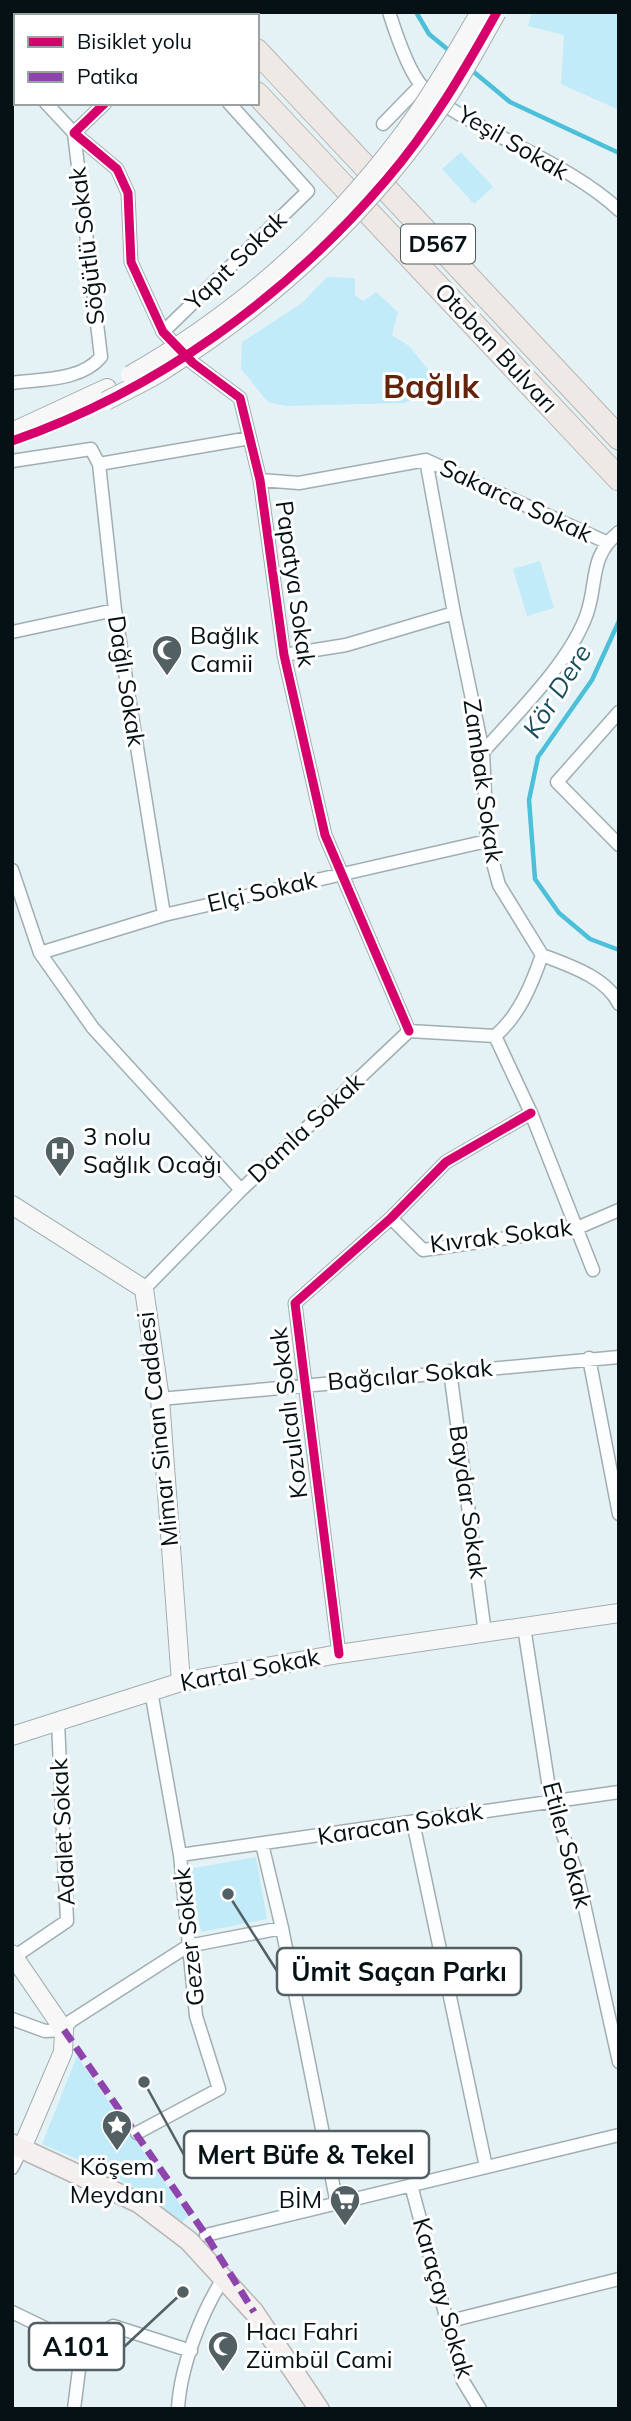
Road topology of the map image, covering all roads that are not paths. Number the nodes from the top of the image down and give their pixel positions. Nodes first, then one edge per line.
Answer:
1 (389, 12) edge
2 (480, 12) edge
3 (497, 12) edge
4 (259, 53) edge
5 (421, 85) junction
6 (259, 96) edge
7 (49, 105) edge
8 (103, 105) edge
9 (231, 105) edge
10 (383, 124) dead end
11 (74, 134) junction
12 (619, 210) edge
13 (163, 332) junction
14 (12, 383) edge
15 (106, 395) junction
16 (12, 432) edge
17 (250, 438) junction
18 (619, 438) edge
19 (12, 441) edge
20 (426, 460) junction
21 (12, 461) edge
22 (99, 464) junction
23 (619, 479) edge
24 (260, 480) junction
25 (619, 532) edge
26 (606, 542) junction
27 (115, 610) junction
28 (454, 613) junction
29 (12, 632) edge
30 (284, 654) junction
31 (619, 712) edge
32 (483, 752) junction
33 (487, 841) junction
34 (619, 845) edge
35 (12, 870) edge
36 (342, 874) junction
37 (163, 915) junction
38 (40, 953) junction
39 (542, 955) junction
40 (619, 1004) edge
41 (409, 1031) junction
42 (495, 1036) junction
43 (531, 1113) junction
44 (241, 1190) junction
45 (12, 1205) edge
46 (619, 1210) edge
47 (391, 1219) junction
48 (577, 1228) junction
49 (593, 1270) dead end
50 (144, 1289) junction
51 (619, 1357) edge
52 (589, 1358) junction
53 (450, 1371) junction
54 (304, 1385) junction
55 (160, 1399) junction
56 (619, 1514) edge
57 (619, 1613) edge
58 (524, 1627) junction
59 (485, 1633) junction
60 (339, 1654) junction
61 (181, 1682) junction
62 (151, 1691) junction
63 (58, 1722) junction
64 (12, 1736) edge
65 (619, 1792) edge
66 (551, 1801) junction
67 (413, 1822) junction
68 (262, 1844) junction
69 (180, 1855) junction
70 (282, 1928) junction
71 (188, 1946) junction
72 (13, 1955) edge
73 (12, 2019) edge
74 (64, 2029) junction
75 (619, 2062) edge
76 (137, 2133) dead end
77 (619, 2135) edge
78 (17, 2146) edge
79 (486, 2167) junction
80 (12, 2168) edge
81 (411, 2185) junction
82 (337, 2204) junction
83 (206, 2235) dead end
84 (223, 2279) junction
85 (619, 2279) edge
86 (12, 2312) edge
87 (446, 2322) junction
88 (82, 2346) junction
89 (191, 2351) junction
90 (74, 2409) edge
91 (177, 2409) edge
92 (319, 2409) edge
93 (480, 2409) edge

1 - 5 street, Yeşil Sokak
2 - 15 street, bridge
3 - 15 street, bridge
4 - 18 highway, Otoban Bulvarı / D567
5 - 10 street
5 - 12 street, Yeşil Sokak
6 - 23 highway, Otoban Bulvarı / D567
7 - 11 street, Söğütlü Sokak
8 - 11 street
9 - 13 street, Yapıt Sokak
11 - 13 street, Papatya Sokak
11 - 14 street, Söğütlü Sokak
13 - 17 street, Papatya Sokak
15 - 16 street
15 - 19 street
17 - 22 street
17 - 24 street, Papatya Sokak
20 - 24 street, Sakarca Sokak
20 - 26 street, Sakarca Sokak
20 - 28 street, Zambak Sokak
21 - 22 street, Dağlı Sokak
22 - 27 street, Dağlı Sokak
24 - 30 street, Papatya Sokak
25 - 26 street
26 - 32 street
27 - 29 street
27 - 37 street, Dağlı Sokak
28 - 30 street
28 - 32 street, Zambak Sokak
30 - 36 street, Papatya Sokak
31 - 34 street
32 - 33 street, Zambak Sokak
33 - 36 street, Elçi Sokak
33 - 39 street, Zambak Sokak
35 - 38 street
36 - 37 street, Elçi Sokak
36 - 41 street, Papatya Sokak
37 - 38 street, Elçi Sokak
38 - 44 street
39 - 40 street
39 - 42 street
41 - 42 street
41 - 44 street, Damla Sokak
42 - 43 street
43 - 47 street, Kozulcalı Sokak
43 - 48 street
44 - 50 street, Damla Sokak
45 - 50 street, Mimar Sinan Caddesi
46 - 48 street, Kıvrak Sokak
47 - 48 street, Kıvrak Sokak
47 - 54 street, Kozulcalı Sokak
48 - 49 street
50 - 55 street, Mimar Sinan Caddesi
51 - 52 street, Bağcılar Sokak
52 - 53 street, Bağcılar Sokak
52 - 56 street
53 - 54 street, Bağcılar Sokak
53 - 59 street, Baydar Sokak
54 - 55 street, Bağcılar Sokak
54 - 60 street, Kozulcalı Sokak
55 - 61 street, Mimar Sinan Caddesi
57 - 58 street, Kartal Sokak
58 - 59 street, Kartal Sokak
58 - 66 street, Etiler Sokak
59 - 60 street, Kartal Sokak
60 - 61 street, Kartal Sokak
61 - 62 street, Kartal Sokak
62 - 63 street, Kartal Sokak
62 - 69 street, Gezer Sokak
63 - 64 street, Kartal Sokak
63 - 72 street, Adalet Sokak
65 - 66 street, Karacan Sokak
66 - 67 street, Karacan Sokak
66 - 75 street, Etiler Sokak
67 - 68 street, Karacan Sokak
67 - 79 street
68 - 69 street, Karacan Sokak
68 - 70 street
69 - 71 street, Gezer Sokak
70 - 71 street
70 - 82 street
71 - 74 street
71 - 76 street, Gezer Sokak
72 - 74 street
73 - 74 street
74 - 78 street
77 - 79 street
78 - 80 street
78 - 84 main road
79 - 81 street
81 - 82 street
81 - 87 street, Karaçay Sokak
82 - 83 street
84 - 89 street
84 - 92 main road
85 - 87 street
86 - 88 street
87 - 93 street, Karaçay Sokak
88 - 89 street
88 - 90 street
89 - 91 street

